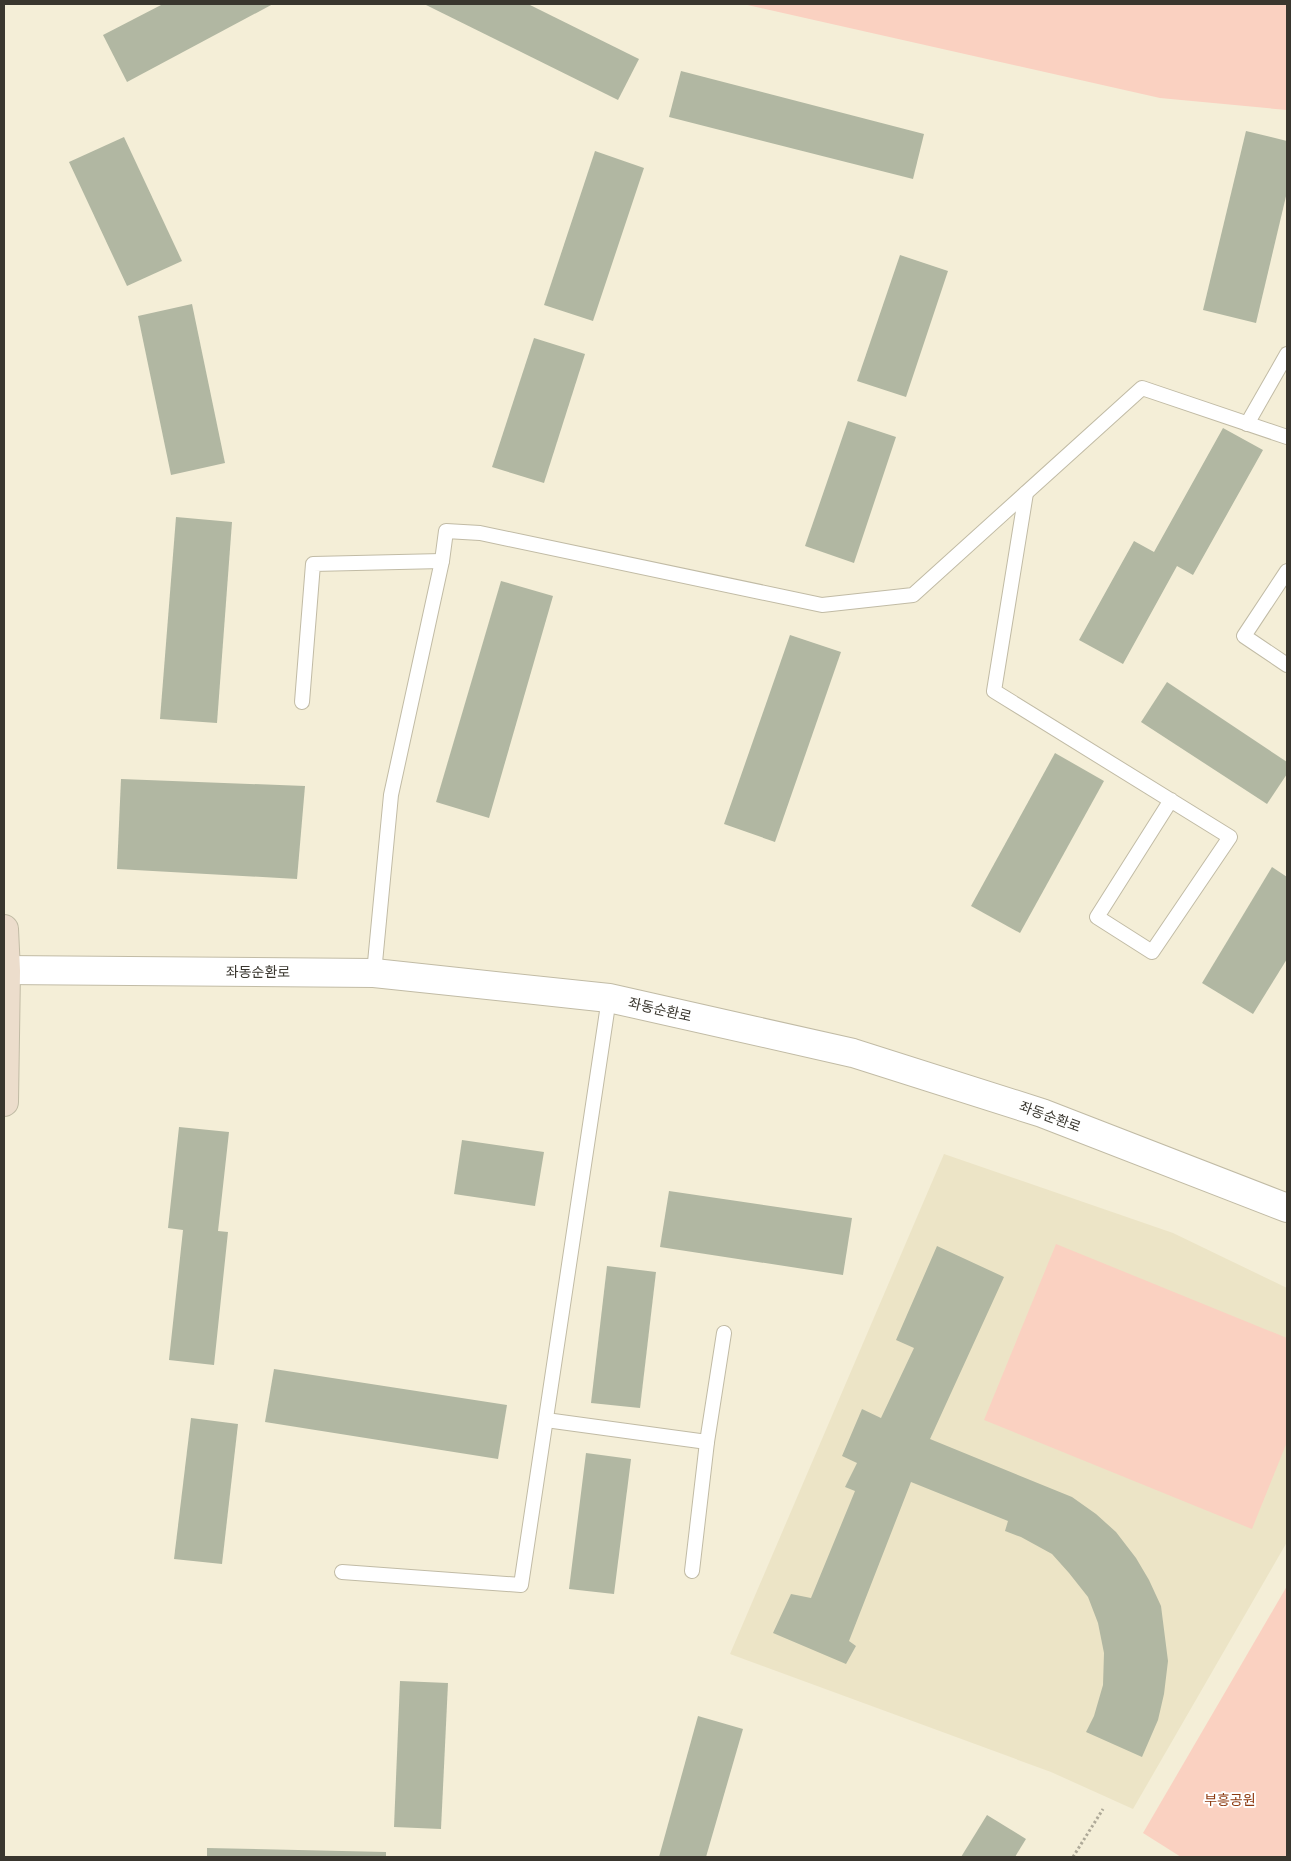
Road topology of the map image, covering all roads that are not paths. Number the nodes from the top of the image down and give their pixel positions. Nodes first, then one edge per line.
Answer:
1 (1287, 354) edge
2 (1247, 424) junction
3 (1287, 437) edge
4 (1026, 493) junction
5 (442, 562) junction
6 (1287, 571) edge
7 (1287, 665) edge
8 (302, 702) dead end
9 (1171, 800) junction
10 (4, 929) edge
11 (5, 970) edge
12 (374, 972) junction
13 (609, 998) junction
14 (4, 1102) edge
15 (1287, 1208) edge
16 (724, 1332) dead end
17 (546, 1420) junction
18 (708, 1442) junction
19 (692, 1571) dead end
20 (342, 1572) dead end

1 - 2 lane
2 - 3 lane
2 - 4 lane
4 - 5 lane
4 - 9 lane
5 - 8 lane
5 - 12 lane
6 - 7 lane
9 - 9 lane
10 - 11 main road
11 - 12 street, 좌동순환로
11 - 14 main road
12 - 13 street, 좌동순환로
13 - 15 street, 좌동순환로
13 - 17 lane
16 - 18 lane
17 - 18 lane
17 - 20 lane
18 - 19 lane

